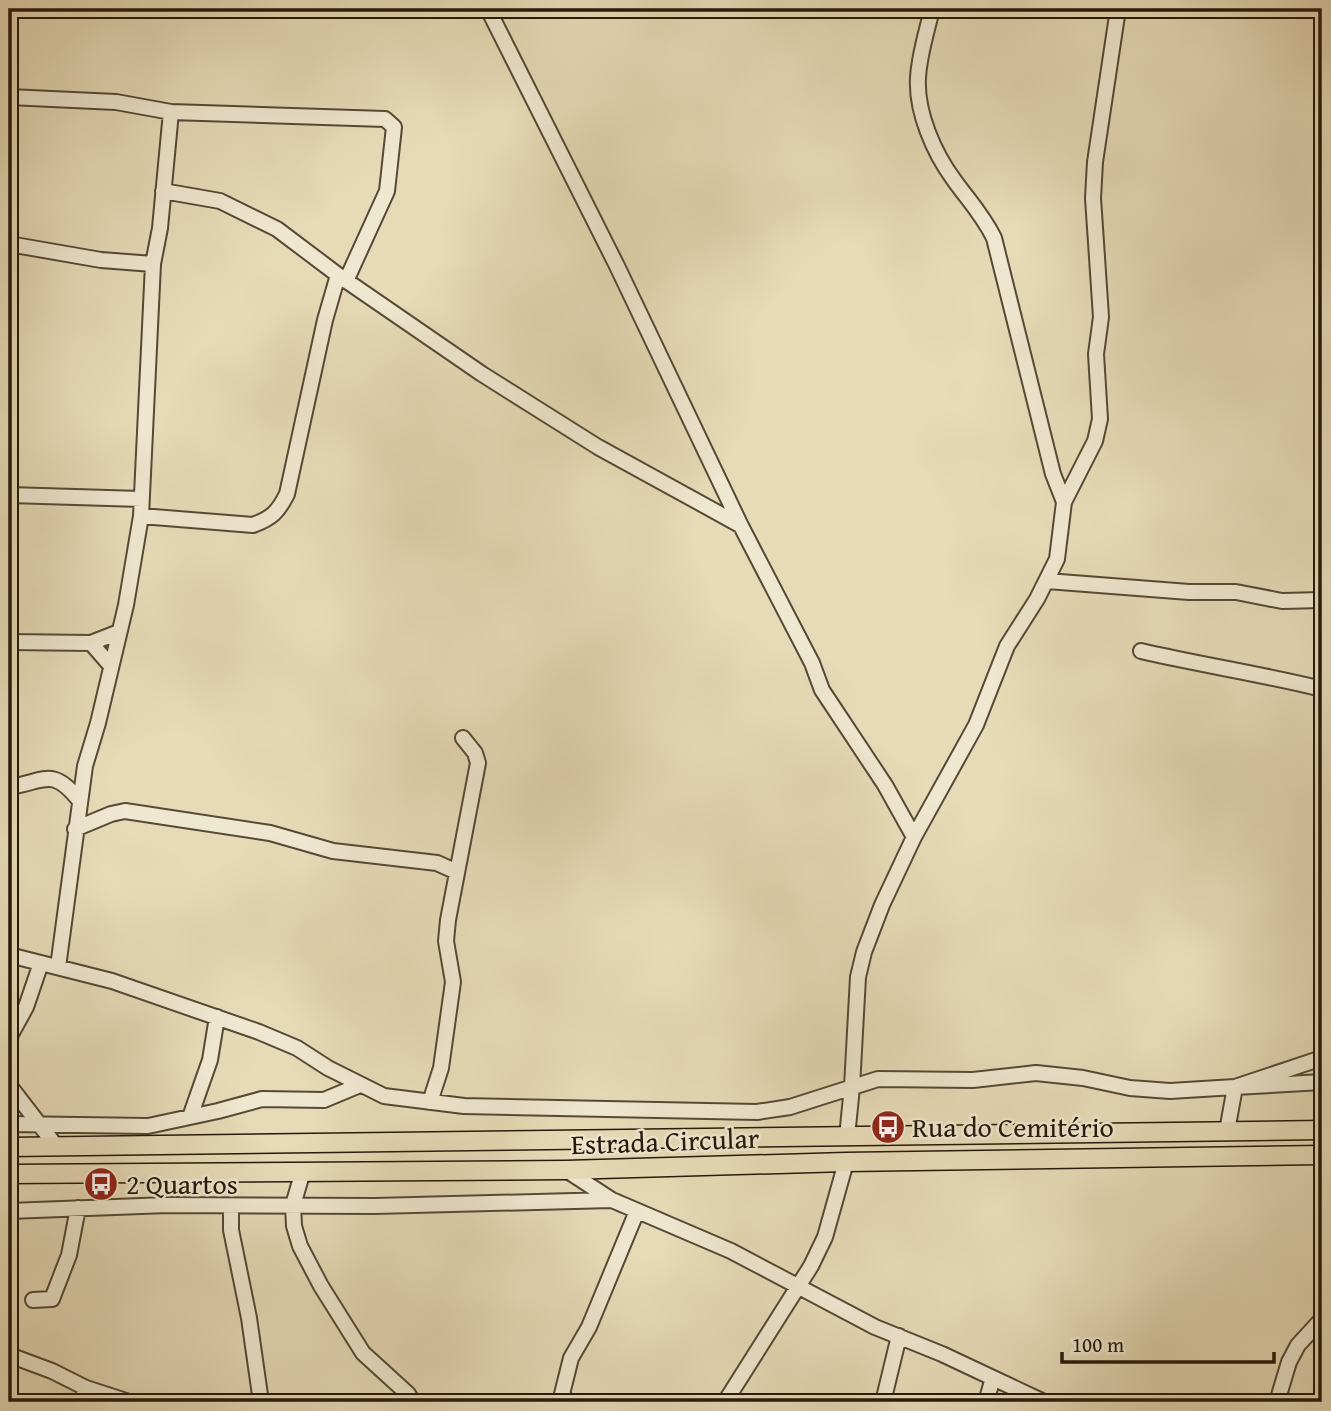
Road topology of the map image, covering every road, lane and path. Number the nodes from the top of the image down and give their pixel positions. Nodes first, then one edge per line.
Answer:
1 (488, 9) edge
2 (932, 9) edge
3 (1118, 9) edge
4 (9, 97) edge
5 (171, 112) junction
6 (163, 191) junction
7 (9, 244) edge
8 (153, 264) junction
9 (342, 278) junction
10 (9, 495) edge
11 (141, 499) junction
12 (1064, 502) junction
13 (141, 516) junction
14 (741, 526) junction
15 (1047, 581) junction
16 (1322, 600) edge
17 (119, 632) junction
18 (9, 642) edge
19 (91, 642) junction
20 (1140, 651) dead end
21 (111, 666) junction
22 (1322, 689) edge
23 (463, 738) dead end
24 (9, 787) edge
25 (79, 800) junction
26 (75, 829) junction
27 (914, 837) junction
28 (457, 872) junction
29 (9, 955) edge
30 (41, 963) junction
31 (58, 967) junction
32 (217, 1017) junction
33 (9, 1038) edge
34 (1322, 1058) edge
35 (1322, 1082) edge
36 (9, 1085) edge
37 (360, 1085) junction
38 (852, 1087) junction
39 (1235, 1087) junction
40 (430, 1102) junction
41 (190, 1117) junction
42 (9, 1124) edge
43 (42, 1125) junction
44 (1322, 1130) edge
45 (1227, 1131) junction
46 (847, 1137) junction
47 (56, 1146) junction
48 (9, 1147) edge
49 (1322, 1155) edge
50 (846, 1162) junction
51 (566, 1170) junction
52 (303, 1171) junction
53 (9, 1174) edge
54 (612, 1200) junction
55 (293, 1205) junction
56 (231, 1206) junction
57 (78, 1208) junction
58 (637, 1210) junction
59 (9, 1211) edge
60 (798, 1286) junction
61 (33, 1300) dead end
62 (1322, 1319) edge
63 (899, 1336) junction
64 (9, 1355) edge
65 (993, 1378) junction
66 (83, 1395) edge
67 (562, 1399) edge
68 (130, 1402) edge
69 (261, 1402) edge
70 (413, 1402) edge
71 (725, 1402) edge
72 (883, 1402) edge
73 (986, 1402) edge
74 (1044, 1402) edge
75 (1277, 1402) edge

1 - 14 street
2 - 12 street
3 - 12 street
4 - 5 street
5 - 6 street
5 - 9 street
6 - 8 street
6 - 9 street
7 - 8 street
8 - 11 street
9 - 13 street
9 - 14 street
10 - 11 street
11 - 13 street
12 - 15 street
13 - 17 street
14 - 27 street
15 - 16 street
15 - 27 street
17 - 19 street
17 - 21 street
18 - 19 street
19 - 21 street
20 - 22 street
21 - 25 street
23 - 28 street
24 - 25 street
25 - 26 street
26 - 28 street
26 - 31 street
27 - 38 street
28 - 40 street
29 - 30 street
30 - 31 street
30 - 33 street
31 - 32 street
32 - 37 street
32 - 41 street
34 - 39 street
35 - 39 street
36 - 43 street
37 - 40 street
37 - 41 street
38 - 39 street
38 - 40 street
38 - 46 street
39 - 45 street
41 - 43 street
42 - 43 street
43 - 47 street
44 - 45 main road, Estrada Circular
45 - 46 main road, Estrada Circular
46 - 47 main road, Estrada Circular
47 - 48 main road, Estrada Circular
49 - 50 main road, Estrada Circular
50 - 51 main road, Estrada Circular
50 - 60 street
51 - 52 main road, Estrada Circular
51 - 54 street
52 - 53 main road, Estrada Circular
52 - 55 street
54 - 55 street
54 - 58 street
55 - 56 street
55 - 70 street
56 - 57 street
56 - 69 street
57 - 59 street
57 - 61 street
58 - 60 street
58 - 67 street
60 - 63 street
60 - 71 street
62 - 75 street
63 - 65 street
63 - 72 street
64 - 66 street
65 - 73 street
65 - 74 street
66 - 68 street

